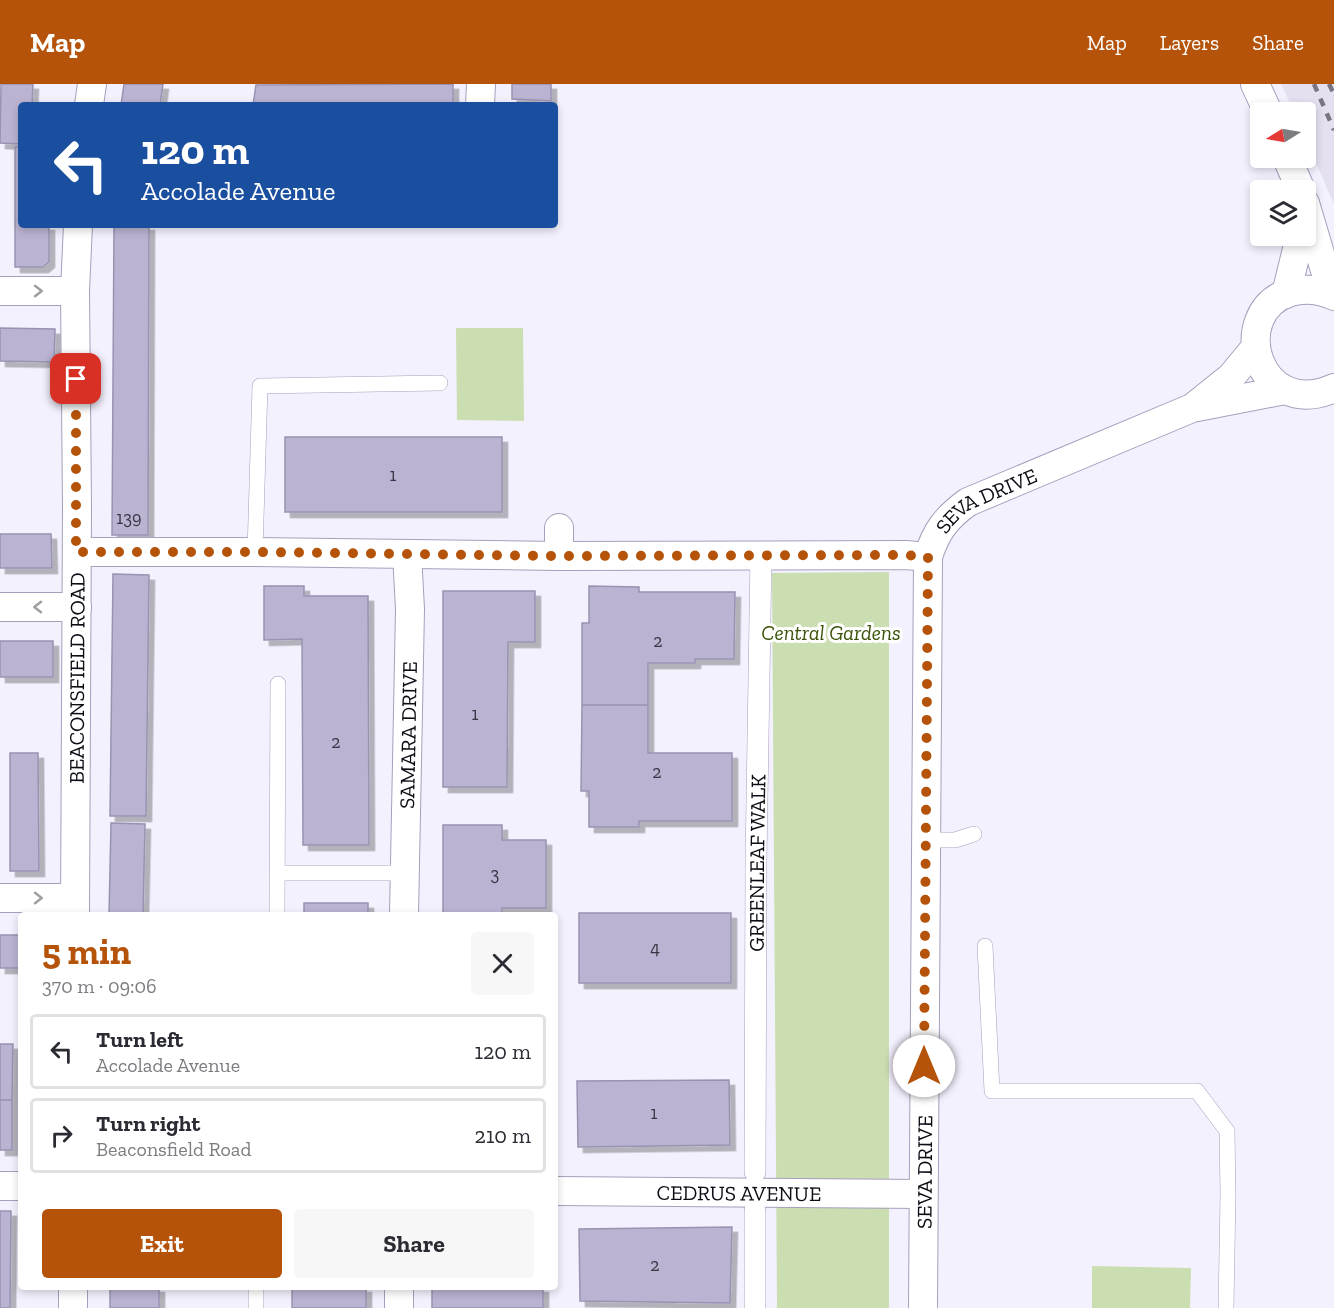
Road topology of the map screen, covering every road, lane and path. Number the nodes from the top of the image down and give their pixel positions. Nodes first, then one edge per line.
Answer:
1 (92, 84) edge
2 (481, 84) edge
3 (1255, 84) edge
4 (89, 102) edge
5 (480, 102) edge
6 (1263, 102) edge
7 (78, 228) edge
8 (1316, 239) edge
9 (1297, 246) edge
10 (0, 291) edge
11 (75, 291) junction
12 (1286, 294) junction
13 (1333, 295) edge
14 (1255, 348) junction
15 (440, 383) dead end
16 (1285, 390) junction
17 (1329, 394) edge
18 (1192, 408) junction
19 (76, 552) junction
20 (255, 552) junction
21 (407, 554) junction
22 (761, 555) junction
23 (928, 557) junction
24 (0, 607) edge
25 (77, 607) junction
26 (278, 684) dead end
27 (974, 834) dead end
28 (926, 840) junction
29 (277, 873) junction
30 (405, 873) junction
31 (0, 898) edge
32 (75, 907) edge
33 (277, 912) edge
34 (405, 912) edge
35 (985, 946) dead end
36 (755, 1172) dead end
37 (0, 1186) edge
38 (18, 1186) edge
39 (558, 1191) edge
40 (923, 1194) junction
41 (754, 1211) dead end
42 (73, 1290) edge
43 (256, 1290) edge
44 (399, 1290) edge
45 (73, 1308) edge
46 (256, 1308) edge
47 (399, 1308) edge
48 (754, 1308) edge
49 (923, 1308) edge
50 (1226, 1308) edge

1 - 4 street
2 - 5 street
3 - 6 street
7 - 11 street, BEACONSFIELD ROAD
8 - 13 street
9 - 12 street
10 -> 11 street
11 - 19 street, BEACONSFIELD ROAD
12 - 13 street
12 - 14 street
14 - 16 street
14 - 18 street, SEVA DRIVE
15 - 20 lane
16 - 17 street
16 - 18 street, SEVA DRIVE
18 - 23 street, SEVA DRIVE
19 - 20 street
19 - 25 street, BEACONSFIELD ROAD
20 - 21 street
21 - 22 street
21 - 30 street, SAMARA DRIVE
22 - 23 street
22 - 36 street, GREENLEAF WALK
23 - 28 street, SEVA DRIVE
25 -> 24 street
25 - 32 street, BEACONSFIELD ROAD
26 - 29 lane
27 - 28 lane
28 - 40 street, SEVA DRIVE
29 - 30 lane
29 - 33 lane
30 - 34 street, SAMARA DRIVE
31 -> 32 street
35 - 50 lane
37 - 38 street
39 - 40 street, CEDRUS AVENUE
40 - 49 street, SEVA DRIVE
41 - 48 street
42 - 45 street
43 - 46 lane
44 - 47 street

